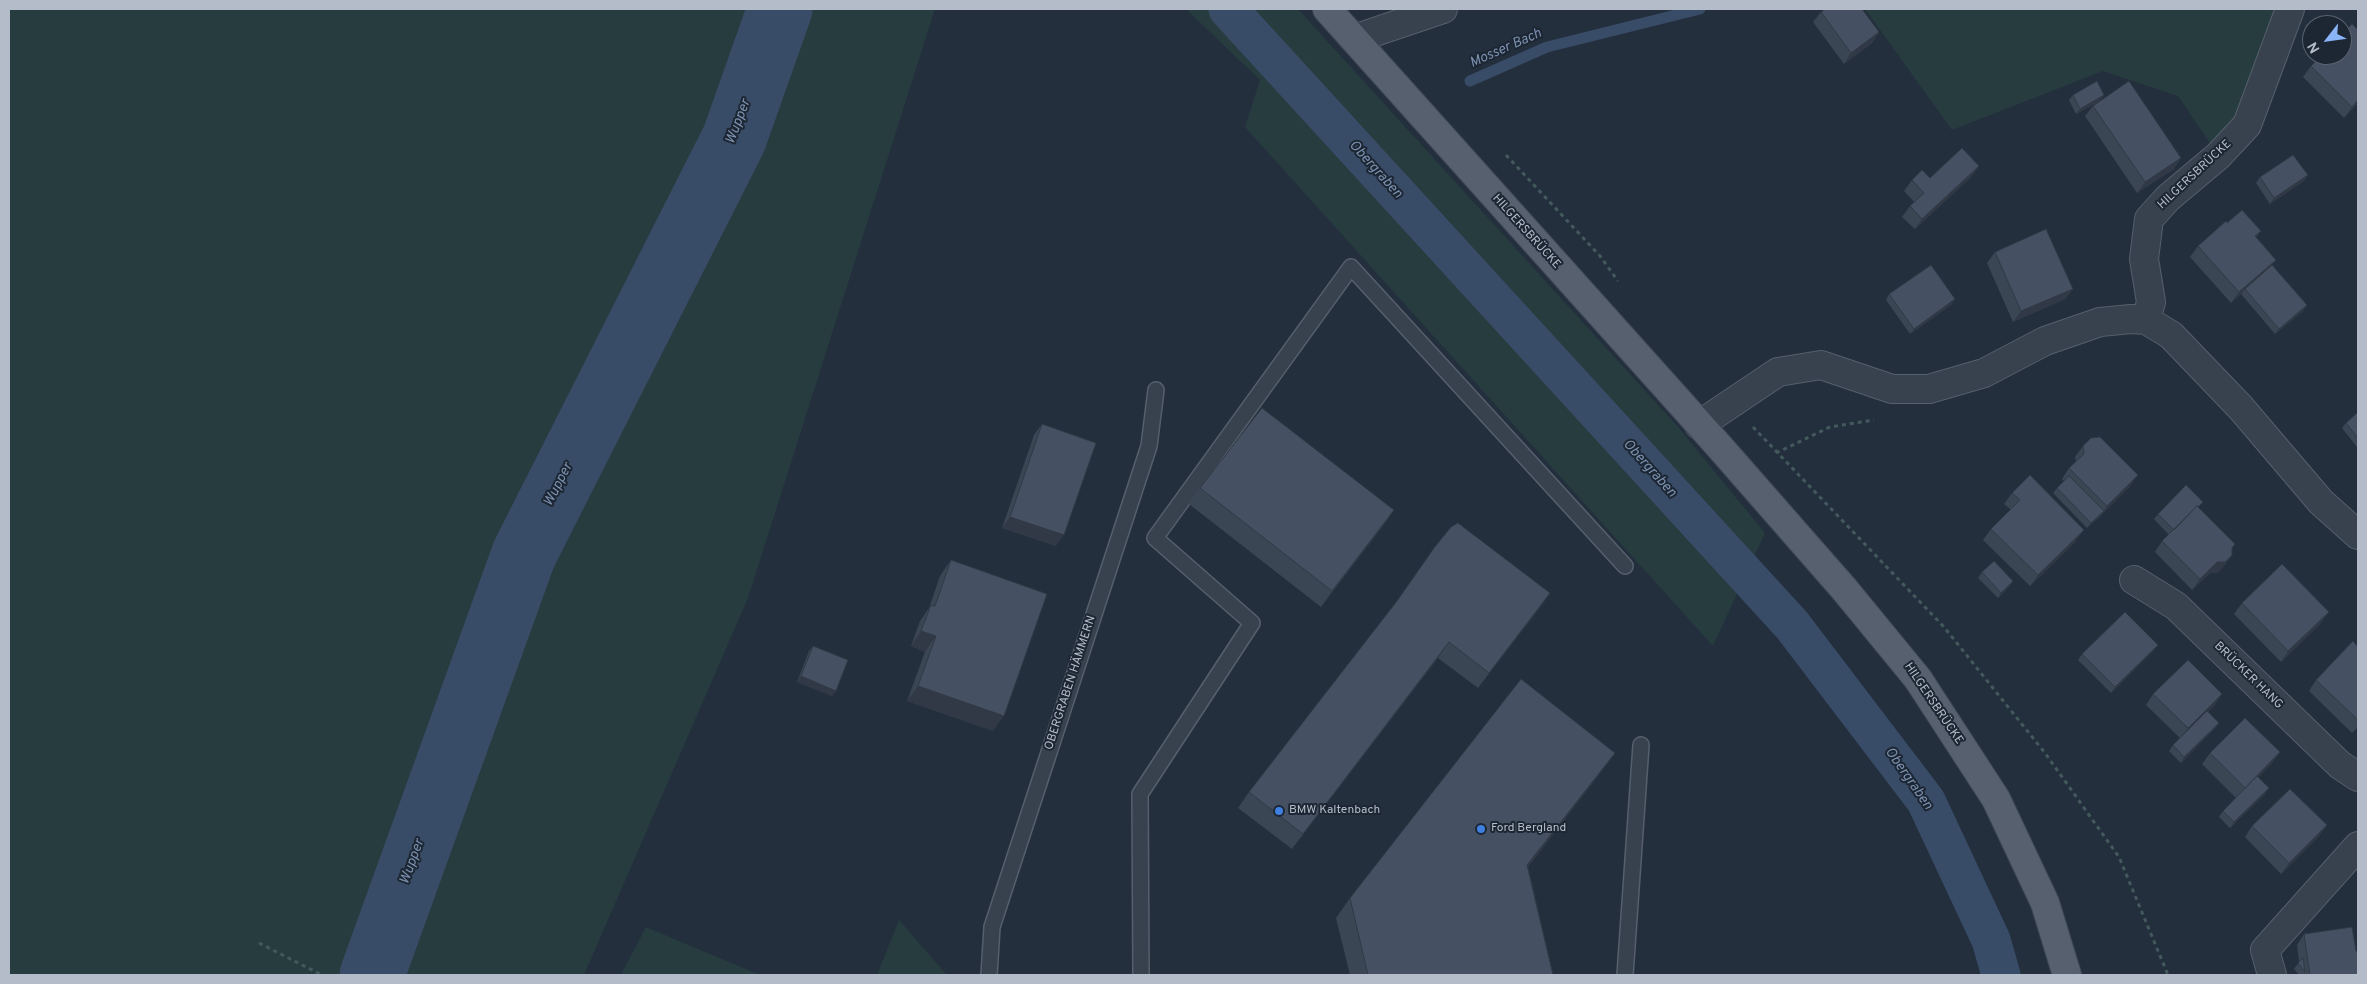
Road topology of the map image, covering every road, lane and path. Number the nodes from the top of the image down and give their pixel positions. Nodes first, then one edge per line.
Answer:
1 (1327, 9) edge
2 (1443, 9) edge
3 (2290, 9) edge
4 (1354, 39) junction
5 (2146, 320) junction
6 (1156, 390) dead end
7 (1878, 419) dead end
8 (1699, 425) junction
9 (1776, 452) dead end
10 (2358, 536) edge
11 (1625, 566) dead end
12 (2134, 580) dead end
13 (1641, 744) dead end
14 (2358, 778) edge
15 (2358, 846) edge
16 (258, 944) dead end
17 (322, 975) edge
18 (989, 975) edge
19 (1141, 975) edge
20 (1625, 975) edge
21 (2067, 975) edge
22 (2272, 975) edge

1 - 4 main road, HILGERSBRÜCKE
2 - 4 street
3 - 5 street, HILGERSBRÜCKE
4 - 8 main road, HILGERSBRÜCKE
5 - 8 street
5 - 10 street
6 - 18 lane, OBERGRABEN HÄMMERN
7 - 9 path
8 - 21 main road, HILGERSBRÜCKE
11 - 19 lane
12 - 14 street, BRÜCKER HANG
13 - 20 lane
15 - 22 street
16 - 17 path

